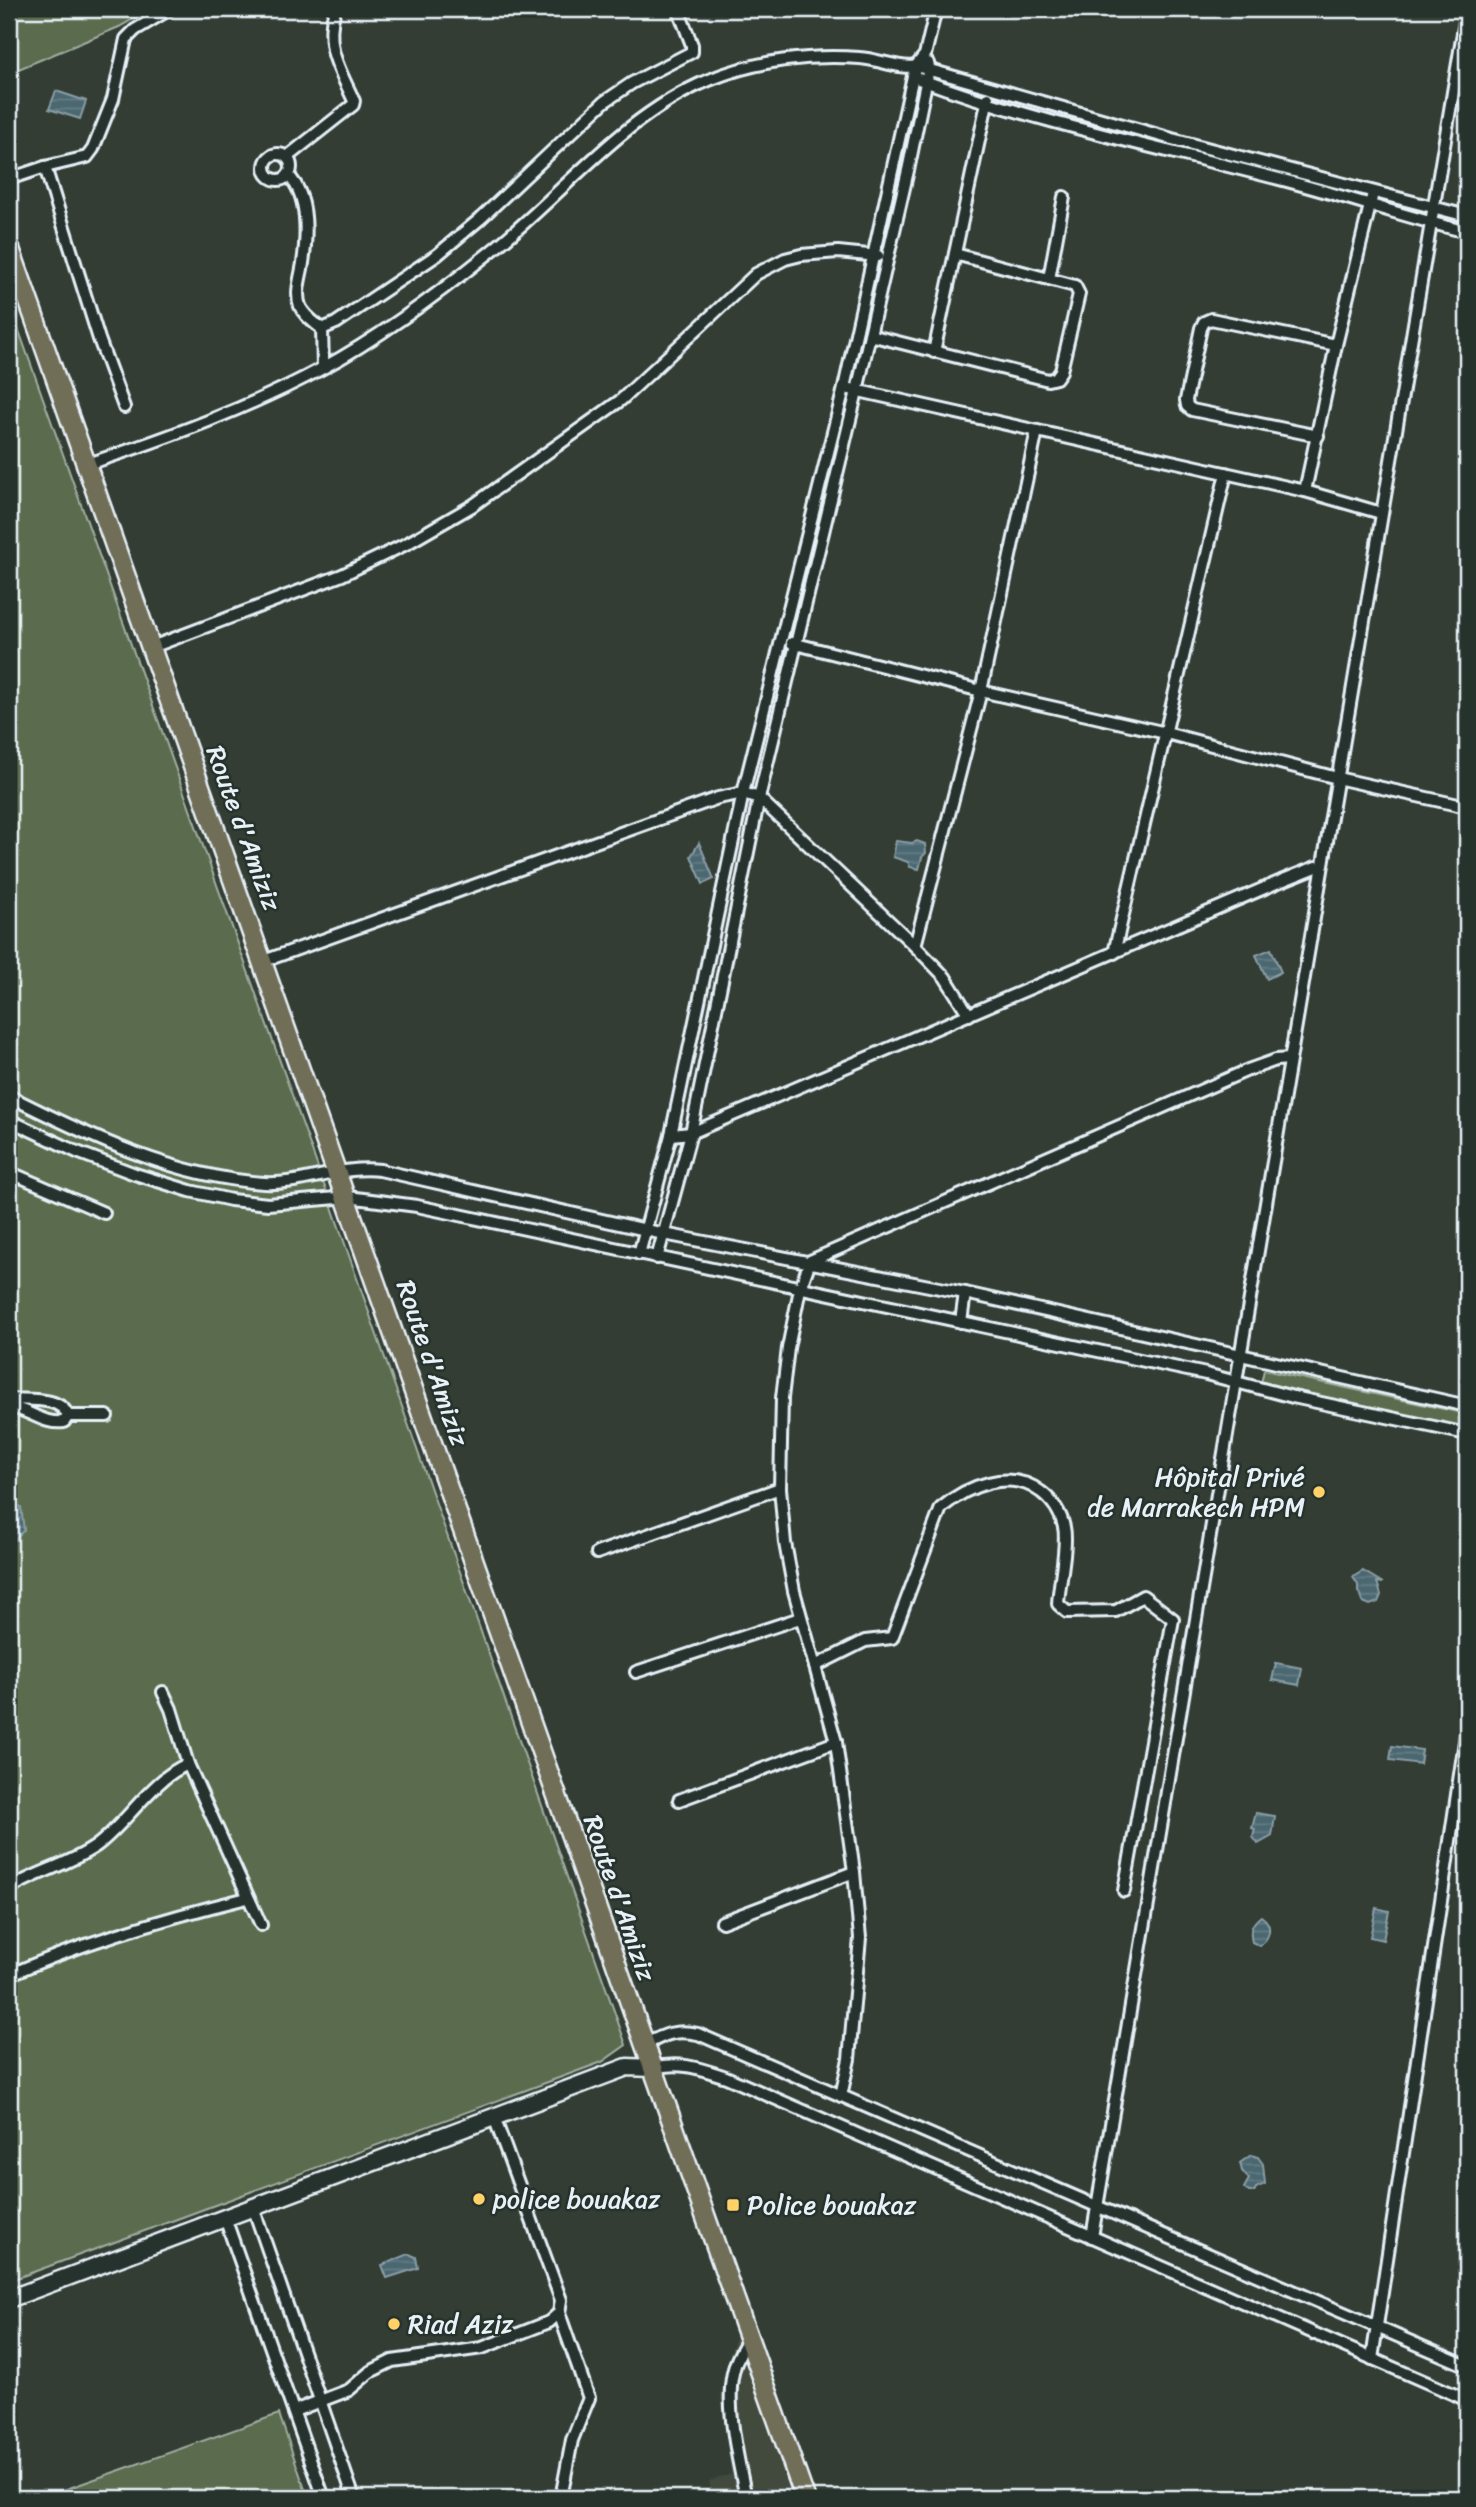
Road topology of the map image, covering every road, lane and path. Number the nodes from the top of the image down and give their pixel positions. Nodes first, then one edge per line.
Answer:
1 (170, 9) edge
2 (335, 9) edge
3 (678, 9) edge
4 (936, 9) edge
5 (1466, 9) edge
6 (925, 55) junction
7 (929, 68) junction
8 (912, 70) junction
9 (926, 81) junction
10 (990, 88) junction
11 (987, 103) junction
12 (287, 157) junction
13 (45, 167) junction
14 (288, 176) junction
15 (9, 179) edge
16 (1373, 191) junction
17 (1064, 197) dead end
18 (1370, 204) junction
19 (1433, 207) junction
20 (1467, 216) edge
21 (1430, 223) junction
22 (1467, 232) edge
23 (9, 246) edge
24 (956, 254) junction
25 (874, 255) junction
26 (887, 257) junction
27 (1049, 279) junction
28 (322, 329) junction
29 (870, 335) junction
30 (1336, 345) junction
31 (934, 352) junction
32 (323, 367) junction
33 (844, 388) junction
34 (857, 391) junction
35 (124, 407) dead end
36 (1037, 431) junction
37 (1318, 436) junction
38 (88, 464) junction
39 (1226, 473) junction
40 (1305, 491) junction
41 (1381, 513) junction
42 (782, 641) junction
43 (798, 645) junction
44 (152, 647) junction
45 (981, 691) junction
46 (1166, 733) junction
47 (1337, 778) junction
48 (743, 793) junction
49 (759, 798) junction
50 (1467, 807) edge
51 (1322, 868) junction
52 (915, 946) junction
53 (1114, 953) junction
54 (264, 961) junction
55 (969, 1015) junction
56 (1290, 1059) junction
57 (9, 1096) edge
58 (9, 1119) edge
59 (691, 1133) junction
60 (671, 1135) junction
61 (9, 1172) edge
62 (339, 1173) junction
63 (348, 1198) junction
64 (104, 1213) dead end
65 (646, 1230) junction
66 (664, 1234) junction
67 (639, 1254) junction
68 (657, 1258) junction
69 (810, 1261) junction
70 (800, 1289) junction
71 (965, 1293) junction
72 (961, 1322) junction
73 (1240, 1354) junction
74 (1236, 1381) junction
75 (9, 1399) edge
76 (1467, 1406) edge
77 (9, 1407) edge
78 (68, 1416) junction
79 (107, 1416) dead end
80 (1467, 1434) edge
81 (780, 1488) junction
82 (597, 1553) dead end
83 (800, 1618) junction
84 (815, 1666) junction
85 (636, 1672) dead end
86 (163, 1692) dead end
87 (1467, 1728) edge
88 (836, 1742) junction
89 (188, 1764) junction
90 (679, 1800) dead end
91 (854, 1872) junction
92 (9, 1889) edge
93 (1124, 1891) dead end
94 (247, 1898) junction
95 (722, 1922) dead end
96 (261, 1925) dead end
97 (10, 1972) edge
98 (643, 2045) junction
99 (627, 2067) junction
100 (652, 2068) junction
101 (841, 2095) junction
102 (494, 2117) junction
103 (253, 2207) junction
104 (1098, 2207) junction
105 (225, 2218) junction
106 (1092, 2237) junction
107 (9, 2299) edge
108 (559, 2313) junction
109 (1376, 2327) junction
110 (748, 2339) junction
111 (1372, 2359) junction
112 (1467, 2367) edge
113 (1467, 2400) edge
114 (319, 2401) junction
115 (294, 2411) junction
116 (324, 2498) edge
117 (354, 2498) edge
118 (561, 2498) edge
119 (746, 2498) edge
120 (804, 2498) edge

1 - 13 street
2 - 12 street
3 - 28 street
4 - 6 street
5 - 19 street
6 - 7 street
6 - 8 street
7 - 8 street
7 - 9 street
7 - 10 street
8 - 9 street
8 - 25 street
8 - 32 street
9 - 11 street
9 - 26 street
10 - 11 street
10 - 16 street
11 - 18 street
11 - 24 street
12 - 14 street
12 - 14 street
13 - 15 street
13 - 35 street
14 - 28 street
16 - 18 street
16 - 19 street
17 - 27 street
18 - 21 street
18 - 30 street
19 - 20 street
19 - 21 street
21 - 22 street
21 - 41 street
23 - 38 main road, Route d'Amiziz
24 - 27 street
24 - 31 street
25 - 26 street
25 - 33 street
25 - 44 street
26 - 29 street
27 - 31 street
28 - 32 street
29 - 31 street
29 - 34 street
30 - 37 street
30 - 37 street
32 - 38 street
33 - 34 street
33 - 42 street
34 - 36 street
34 - 43 street
36 - 39 street
36 - 45 street
37 - 40 street
38 - 44 main road, Route d'Amiziz
39 - 40 street
39 - 46 street
40 - 41 street
41 - 47 street
42 - 43 street
42 - 48 street
43 - 45 street
43 - 49 street
44 - 54 main road, Route d'Amiziz
45 - 46 street
45 - 52 street
46 - 47 street
46 - 53 street
47 - 50 street
47 - 51 street
48 - 49 street
48 - 54 street
48 - 60 street
49 - 52 street
49 - 59 street
51 - 53 street
51 - 56 street
52 - 55 street
53 - 55 street
54 - 62 main road, Route d'Amiziz
55 - 59 street
56 - 69 street
56 - 73 street
57 - 62 street
58 - 63 street
59 - 60 street
59 - 66 street
60 - 65 street
61 - 64 street
62 - 63 main road, Route d'Amiziz
62 - 65 street
63 - 67 street
63 - 98 main road, Route d'Amiziz
65 - 66 street
65 - 67 street
66 - 68 street
66 - 69 street
67 - 68 street
68 - 70 street
69 - 70 street
69 - 71 street
70 - 72 street
70 - 81 street
71 - 72 street
71 - 73 street
72 - 74 street
73 - 74 street
73 - 76 street
74 - 80 street
74 - 104 street
75 - 78 street
77 - 78 street
78 - 79 street
81 - 82 street
81 - 83 street
83 - 84 street
83 - 85 street
84 - 88 street
84 - 93 street
86 - 89 street
87 - 109 street
88 - 90 street
88 - 91 street
89 - 92 street
89 - 94 street
91 - 95 street
91 - 101 street
94 - 96 street
94 - 97 street
98 - 99 street
98 - 100 main road, Route d'Amiziz
98 - 101 street
99 - 100 street
99 - 102 street
100 - 106 street
100 - 110 main road, Route d'Amiziz
101 - 104 street
102 - 103 street
102 - 108 street
103 - 105 street
103 - 114 street
104 - 106 street
104 - 109 street
105 - 107 street
105 - 115 street
106 - 111 street
108 - 114 street
108 - 118 street
109 - 111 street
109 - 112 street
110 - 119 street
110 - 120 main road, Route d'Amiziz
111 - 113 street
114 - 115 street
114 - 117 street
115 - 116 street

